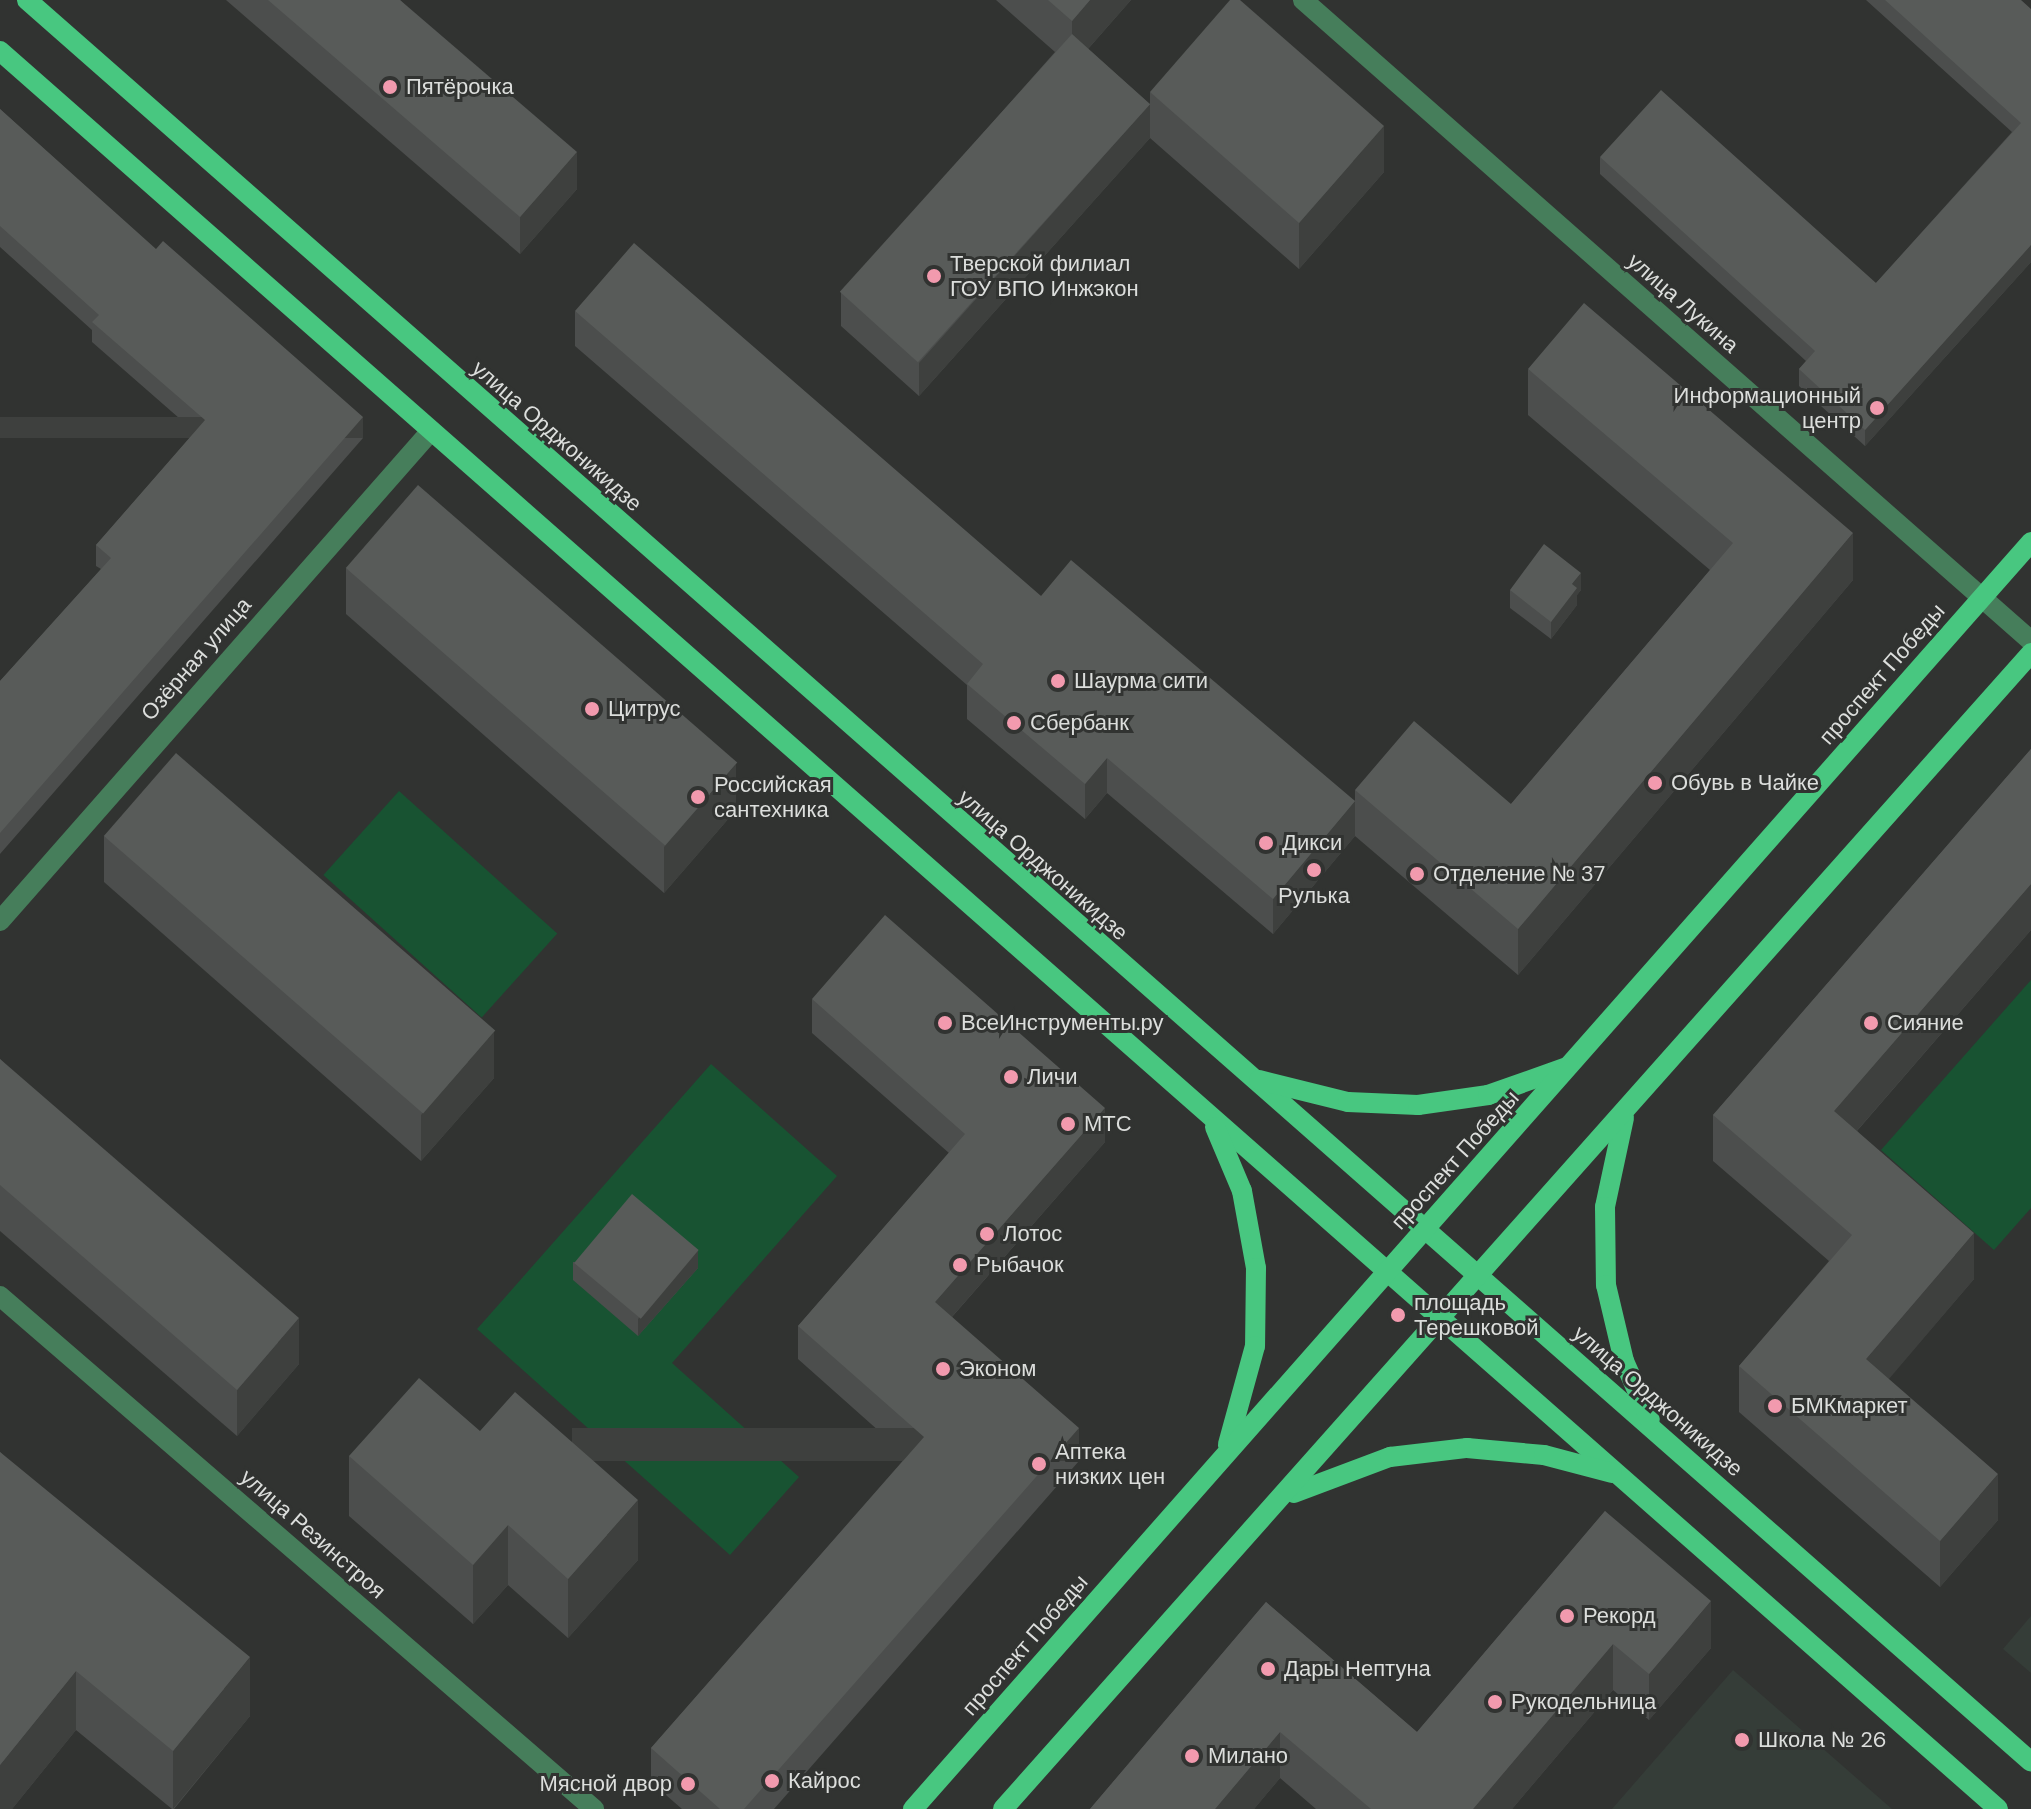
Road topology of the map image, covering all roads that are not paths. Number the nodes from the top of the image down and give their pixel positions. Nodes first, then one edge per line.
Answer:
1 (27, 0) edge
2 (1303, 0) edge
3 (0, 51) edge
4 (431, 431) junction
5 (2031, 542) edge
6 (1982, 597) junction
7 (2031, 641) edge
8 (2031, 653) edge
9 (0, 921) edge
10 (1574, 1064) junction
11 (1246, 1075) junction
12 (1626, 1111) junction
13 (1211, 1118) junction
14 (1425, 1229) junction
15 (1388, 1272) junction
16 (1479, 1276) junction
17 (0, 1296) edge
18 (1441, 1319) junction
19 (1657, 1432) junction
20 (1222, 1459) junction
21 (1619, 1475) junction
22 (1282, 1499) junction
23 (2031, 1762) edge
24 (594, 1809) edge
25 (913, 1809) edge
26 (1003, 1809) edge
27 (1998, 1809) edge

1 - 11 main road, улица Орджоникидзе
2 - 6 street, улица Лукина
3 - 4 main road
4 - 9 street, Озёрная улица
4 - 13 main road
5 - 6 main road, проспект Победы
6 - 7 street, улица Лукина
6 - 10 main road, проспект Победы
8 - 12 main road
10 - 11 main road
10 - 14 main road, проспект Победы
11 - 14 main road, улица Орджоникидзе
12 - 16 main road
12 - 19 main road
13 - 15 main road
13 - 20 main road
14 - 15 main road, проспект Победы
14 - 16 main road, улица Орджоникидзе
15 - 18 main road
15 - 20 main road, проспект Победы
16 - 18 main road
16 - 19 main road, улица Орджоникидзе
17 - 24 street, улица Резинстроя
18 - 21 main road
18 - 22 main road
19 - 23 main road, улица Орджоникидзе
20 - 25 main road, проспект Победы
21 - 22 main road
21 - 27 main road
22 - 26 main road

